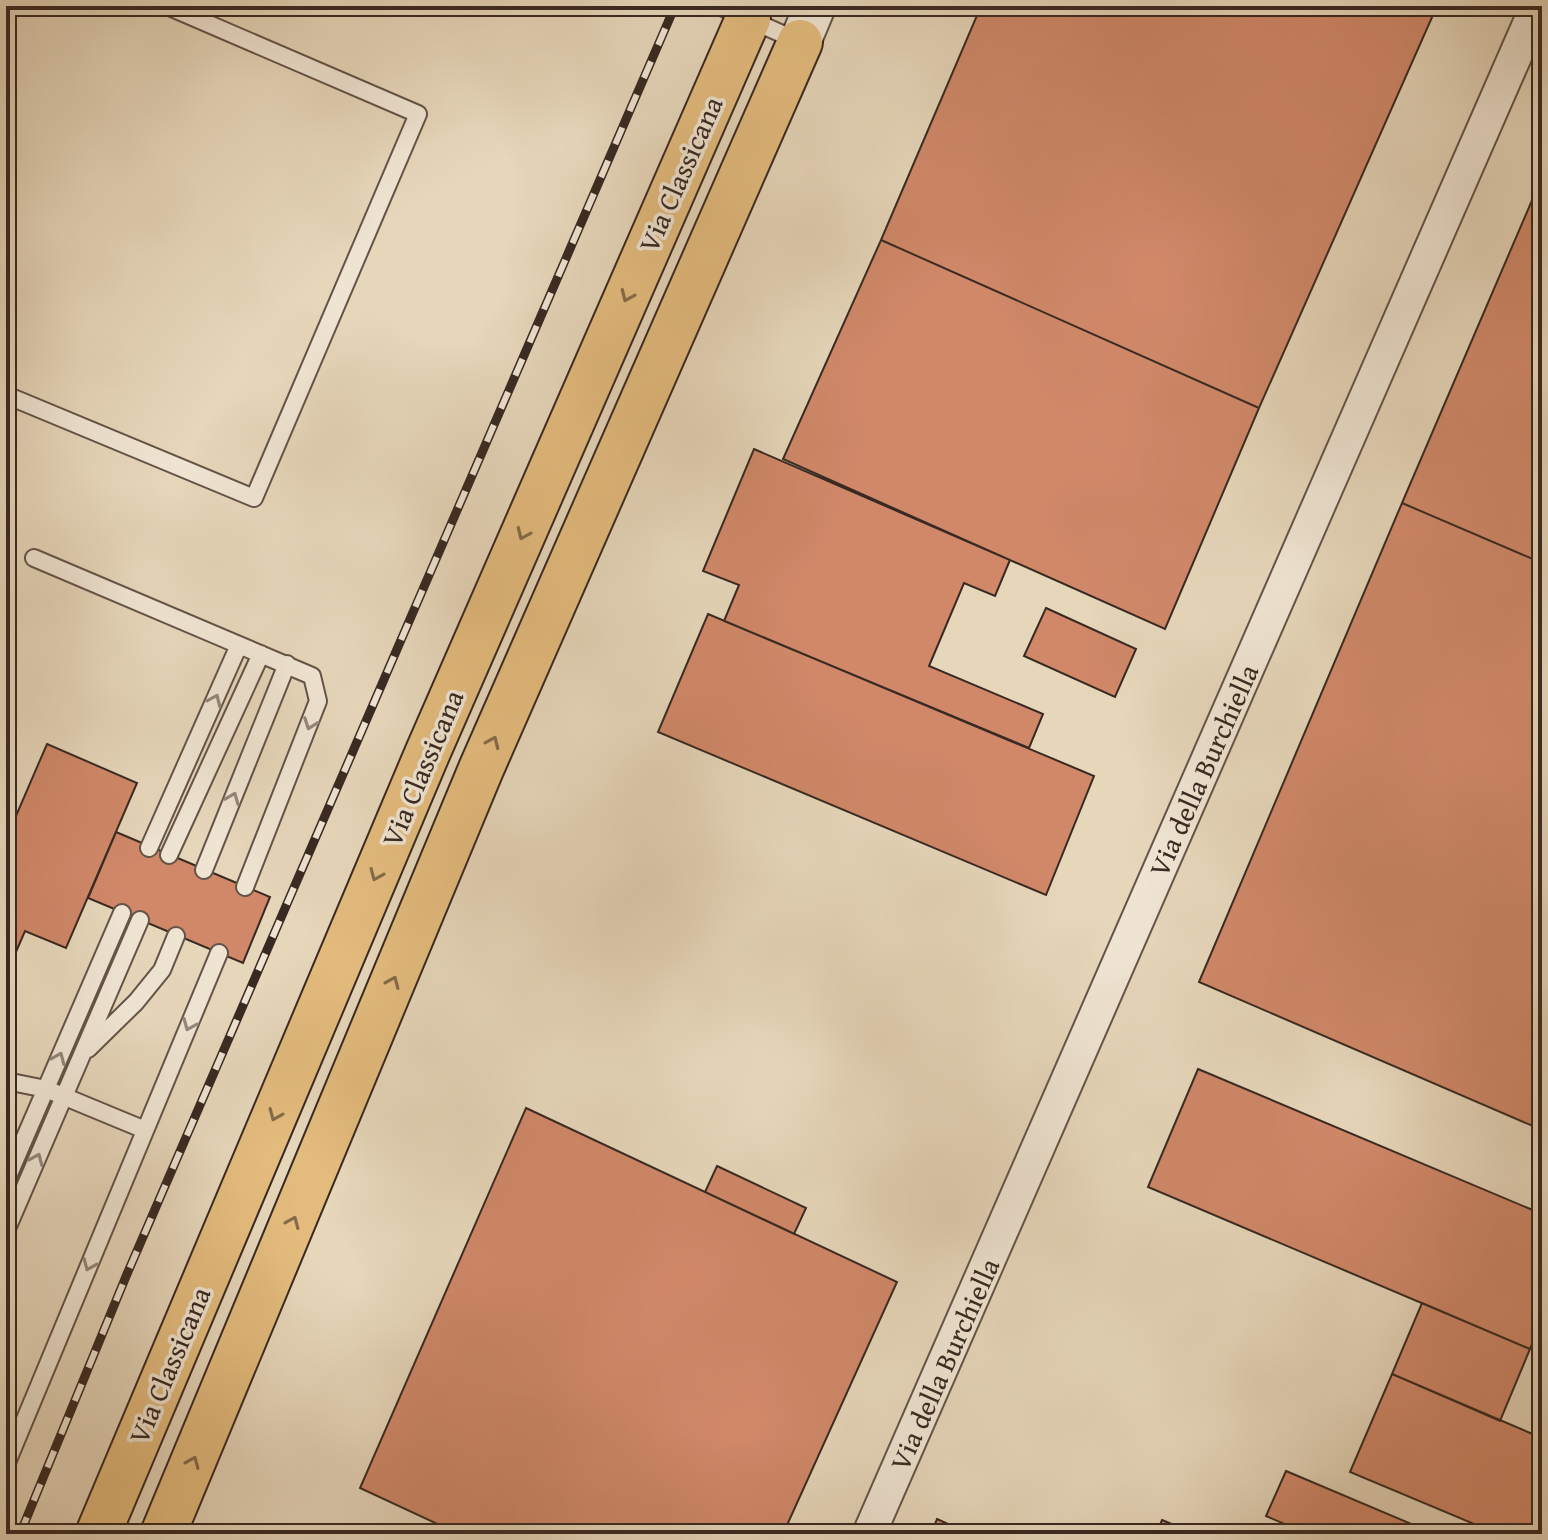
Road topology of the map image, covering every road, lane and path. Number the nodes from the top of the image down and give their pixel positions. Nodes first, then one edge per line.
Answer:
1 (167, 6) edge
2 (1537, 6) edge
3 (740, 10) edge
4 (807, 24) edge
5 (6, 395) edge
6 (34, 558) dead end
7 (239, 645) junction
8 (261, 654) junction
9 (287, 664) junction
10 (149, 848) dead end
11 (169, 855) dead end
12 (204, 870) dead end
13 (245, 887) dead end
14 (122, 913) dead end
15 (140, 920) dead end
16 (176, 936) dead end
17 (219, 953) dead end
18 (81, 1056) junction
19 (6, 1081) edge
20 (46, 1089) junction
21 (63, 1097) junction
22 (145, 1130) junction
23 (6, 1181) edge
24 (6, 1231) edge
25 (6, 1465) edge
26 (98, 1534) edge
27 (163, 1534) edge
28 (869, 1534) edge

1 - 5 lane
2 - 28 street, Via della Burchiella
3 - 4 lane
3 -> 26 highway, Via Classicana
27 -> 4 highway, Via Classicana
6 - 7 lane
7 - 8 lane
10 -> 7 lane
8 - 9 lane
8 - 11 lane
12 -> 9 lane
9 -> 13 lane
20 -> 14 lane
15 - 18 lane
16 - 18 lane
17 -> 22 lane
18 - 21 lane
19 - 20 lane
20 - 21 lane
20 - 23 lane
21 - 22 lane
24 -> 21 lane
22 -> 25 lane

